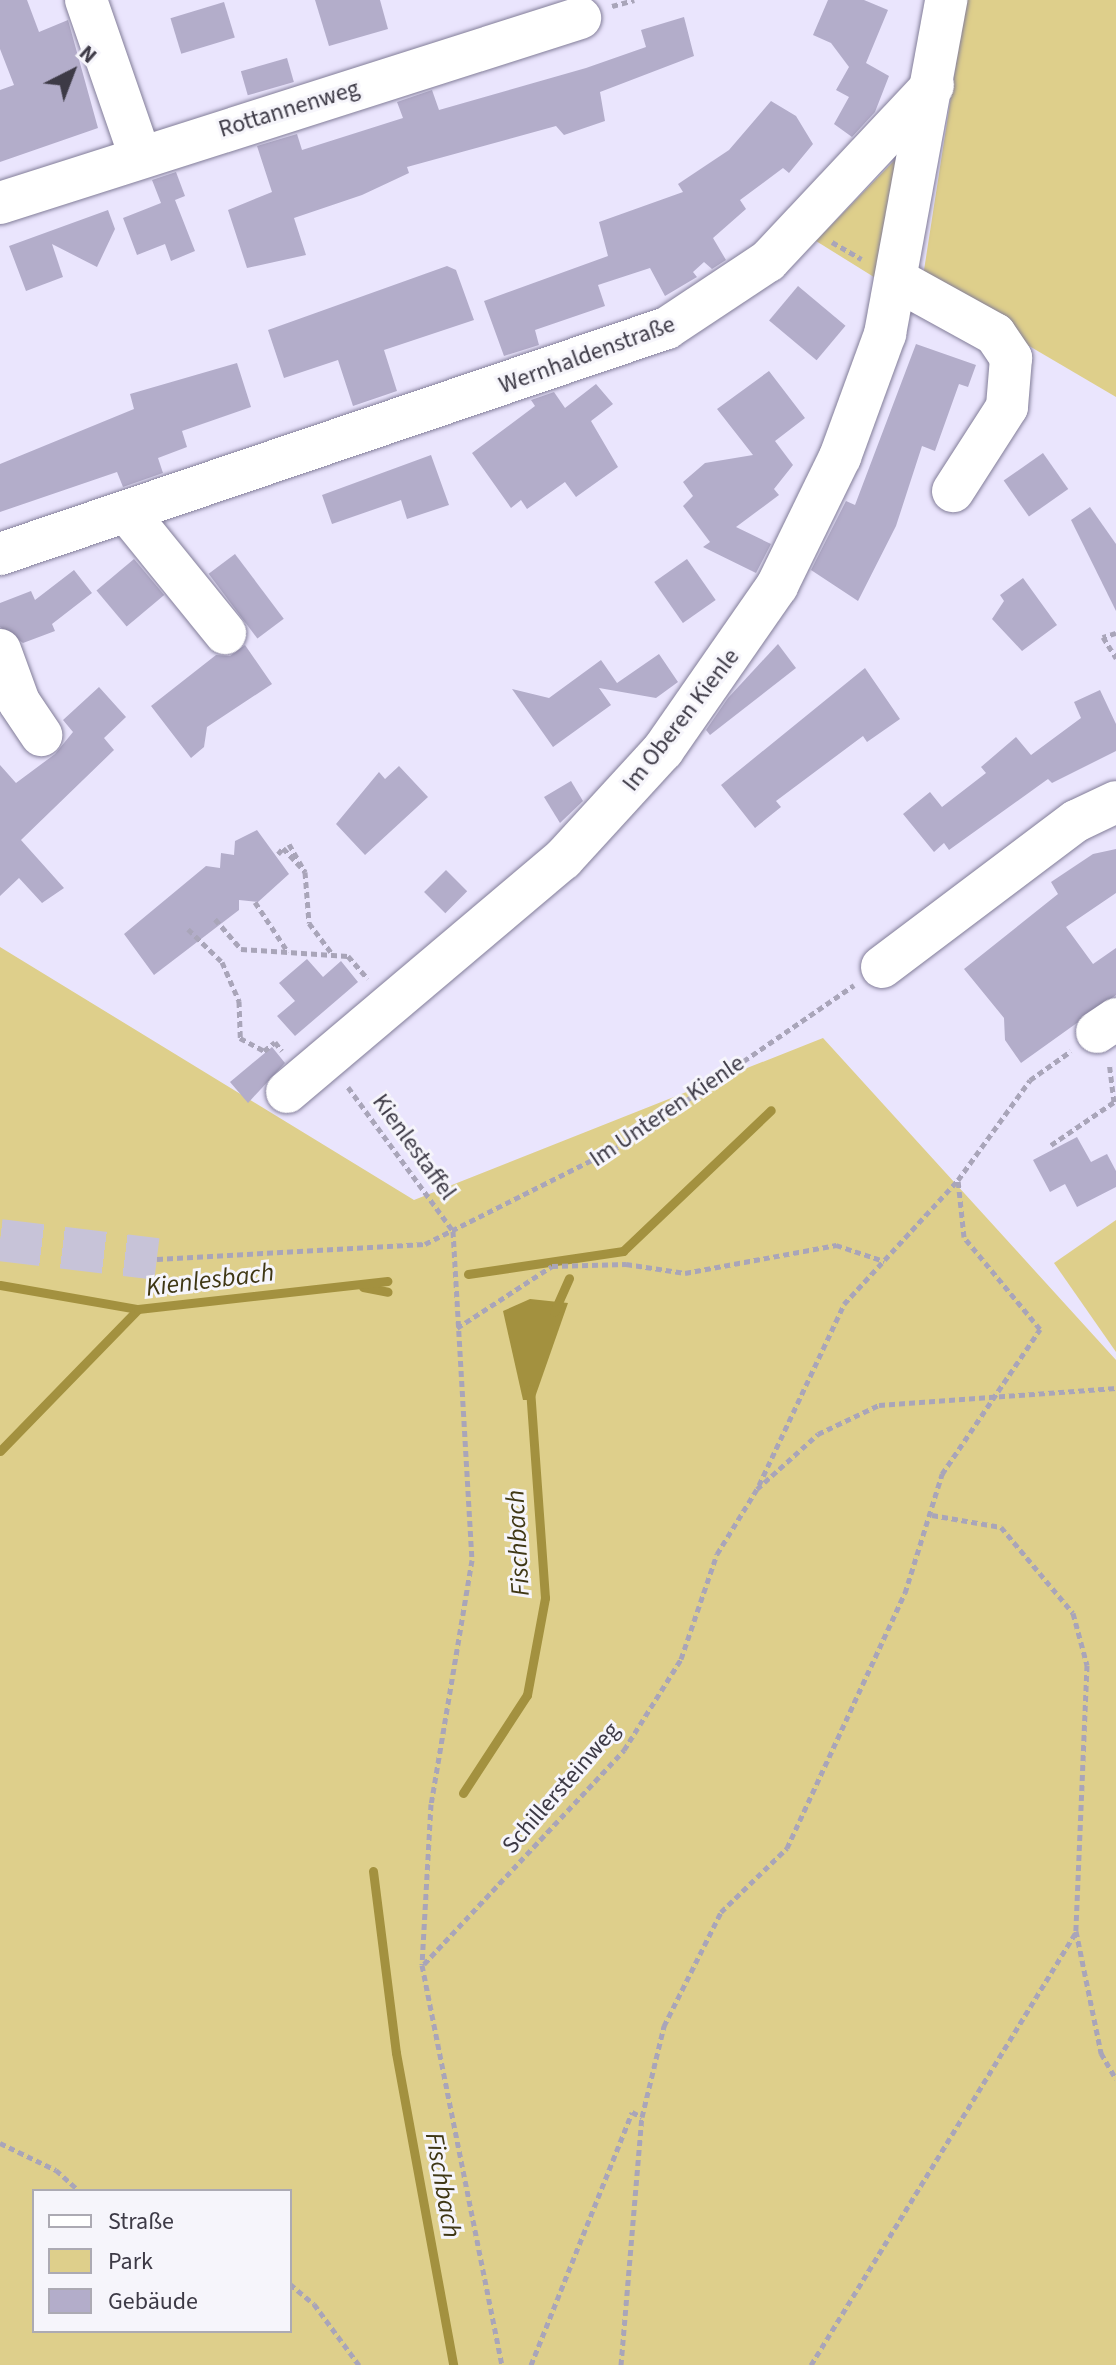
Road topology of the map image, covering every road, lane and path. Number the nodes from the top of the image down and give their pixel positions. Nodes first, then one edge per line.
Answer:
1 (86, 0) edge
2 (946, 0) edge
3 (580, 18) dead end
4 (934, 84) junction
5 (140, 156) junction
6 (0, 203) edge
7 (805, 227) junction
8 (897, 280) junction
9 (953, 491) dead end
10 (127, 512) junction
11 (0, 554) edge
12 (225, 633) dead end
13 (1116, 633) edge
14 (0, 650) edge
15 (1116, 658) edge
16 (41, 735) dead end
17 (1116, 802) edge
18 (289, 844) dead end
19 (278, 854) dead end
20 (305, 872) junction
21 (255, 902) dead end
22 (215, 919) dead end
23 (188, 929) dead end
24 (289, 953) junction
25 (333, 955) junction
26 (882, 967) joint
27 (370, 988) dead end
28 (1107, 1026) edge
29 (275, 1042) dead end
30 (336, 1073) junction
31 (287, 1092) dead end
32 (1115, 1102) edge
33 (1051, 1145) dead end
34 (958, 1180) junction
35 (453, 1231) junction
36 (157, 1259) tunnel mouth
37 (884, 1261) junction
38 (457, 1328) junction
39 (1116, 1388) edge
40 (990, 1400) junction
41 (757, 1489) junction
42 (932, 1515) junction
43 (1076, 1931) junction
44 (422, 1965) junction
45 (1116, 2079) edge
46 (642, 2117) junction
47 (0, 2143) edge
48 (77, 2189) edge
49 (292, 2286) edge
50 (359, 2365) edge
51 (502, 2365) edge
52 (531, 2365) edge
53 (621, 2365) edge
54 (811, 2365) edge

1 - 5 street
2 - 4 street
3 - 5 street, Rottannenweg
4 - 7 street, Wernhaldenstraße
4 - 8 street, Im Oberen Kienle
5 - 6 street, Rottannenweg
7 - 8 path
7 - 10 street, Wernhaldenstraße
8 - 9 street
8 - 30 street, Im Oberen Kienle
10 - 11 street, Wernhaldenstraße
10 - 12 street
13 - 15 path
14 - 16 street
17 - 26 street
18 - 20 path
19 - 20 path
20 - 25 path
21 - 24 path
22 - 24 path
23 - 29 path
24 - 25 path
25 - 27 path
26 - 35 path, Im Unteren Kienle
28 - 32 path
28 - 34 path
30 - 31 street, Im Oberen Kienle
30 - 35 path, Kienlestaffel
32 - 33 path
34 - 37 path
34 - 40 path
35 - 36 path, Im Unteren Kienle
35 - 38 path
37 - 38 path
37 - 41 path
38 - 44 path
39 - 40 path, Schillersteinweg
40 - 41 path, Schillersteinweg
40 - 42 path
41 - 44 path, Schillersteinweg
42 - 43 path
42 - 46 path
43 - 45 path
43 - 54 path
44 - 51 path
46 - 52 path
46 - 53 path
47 - 48 path
49 - 50 path

